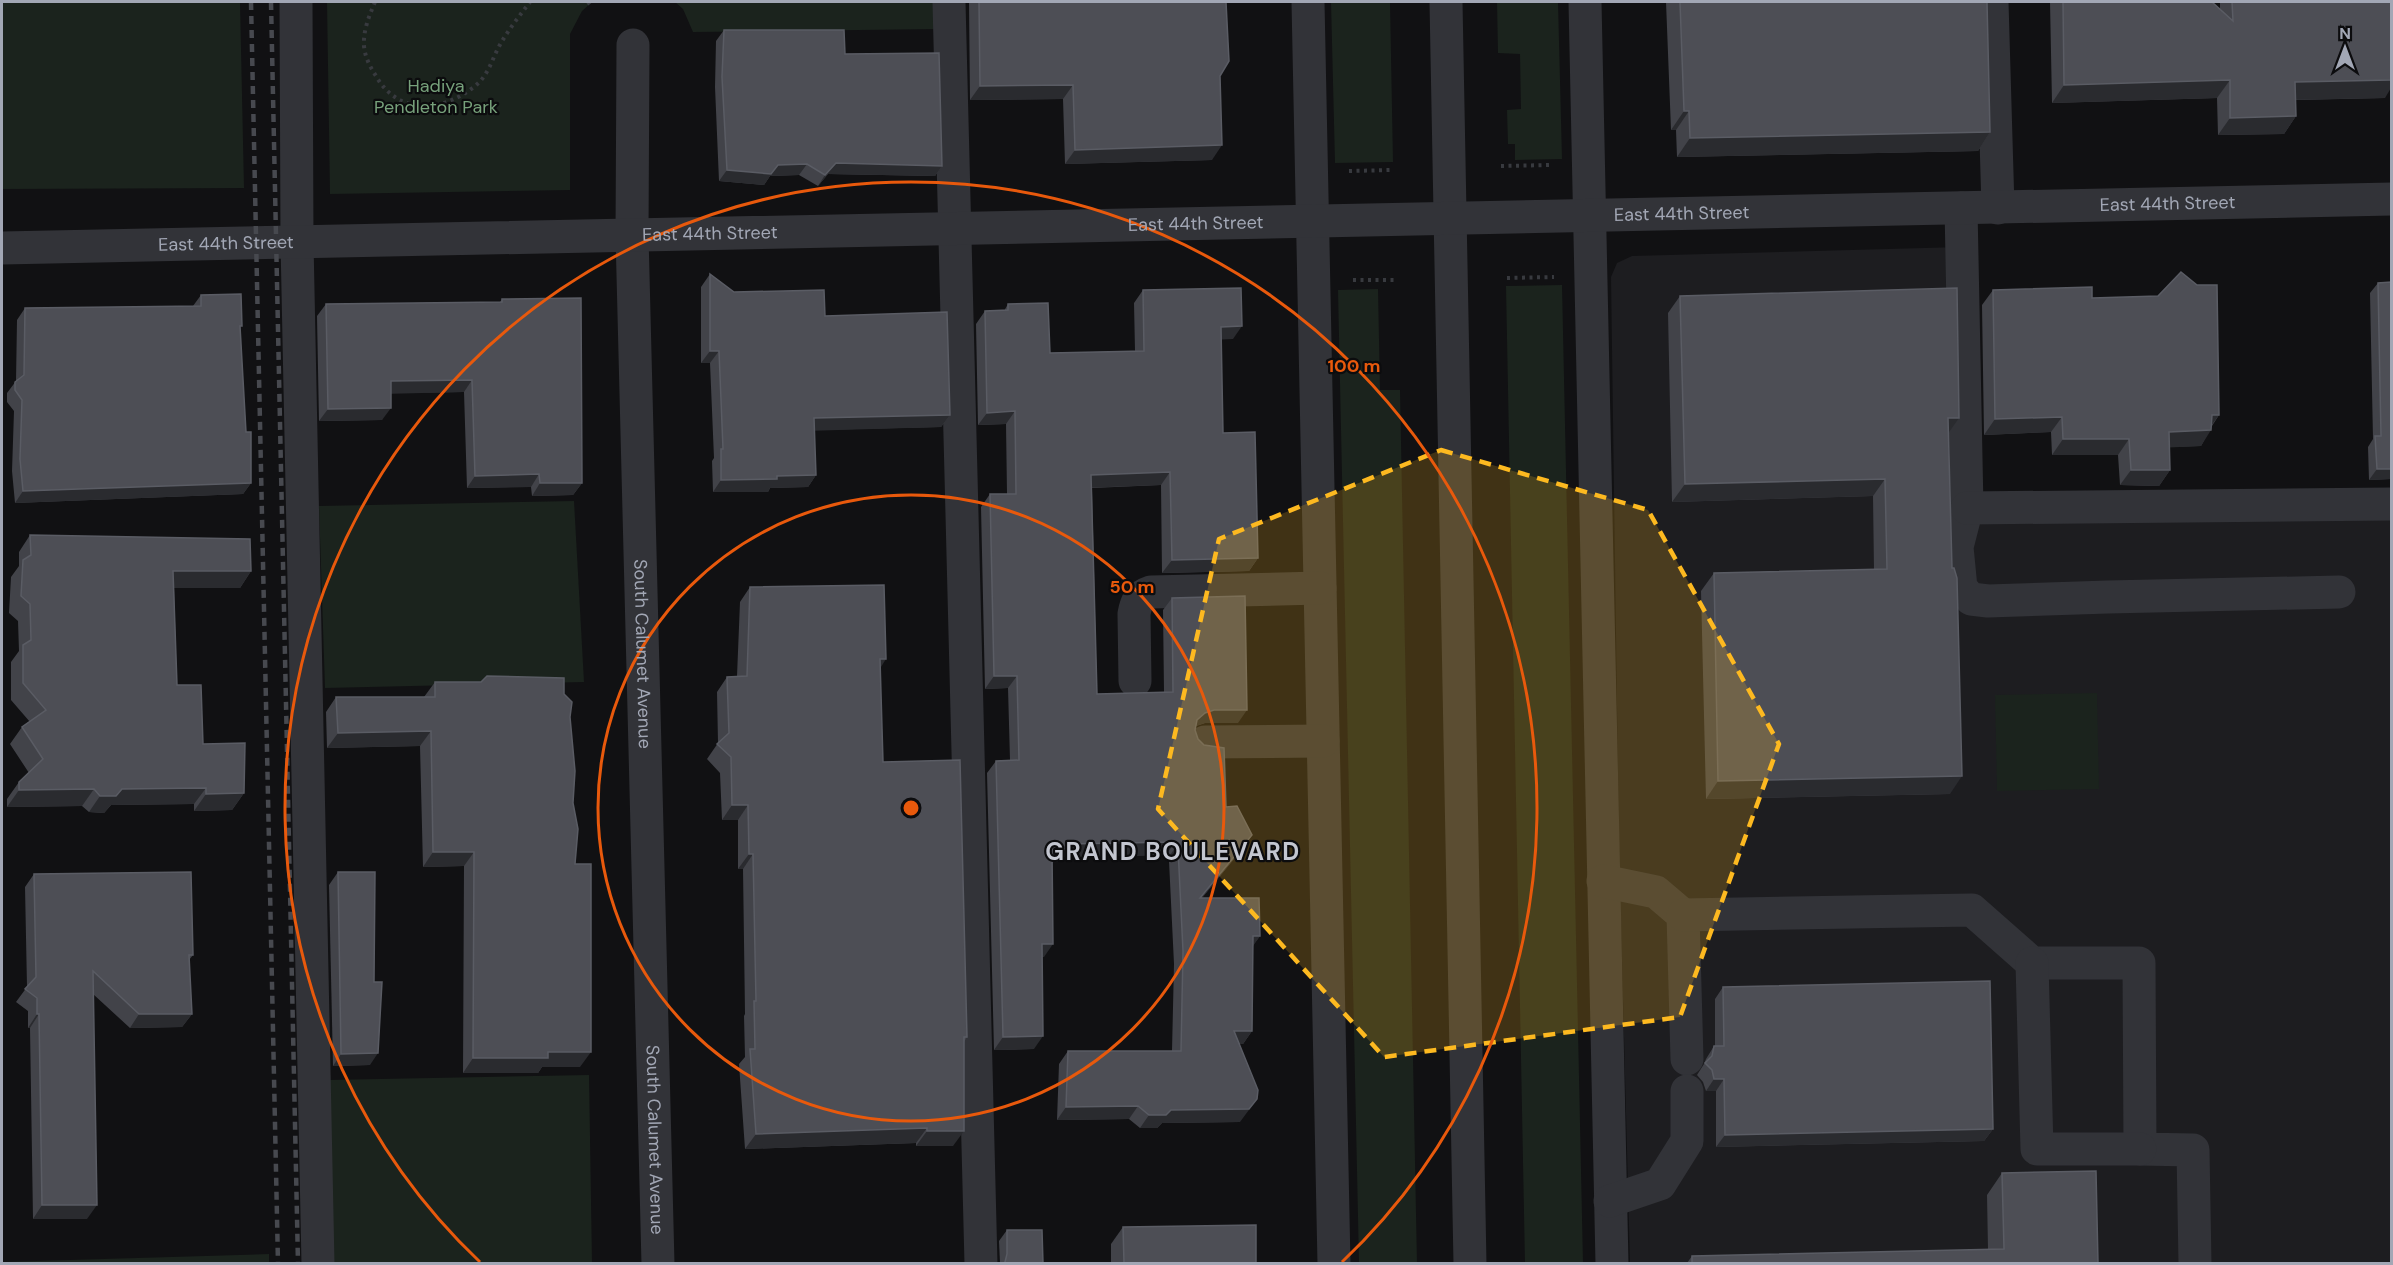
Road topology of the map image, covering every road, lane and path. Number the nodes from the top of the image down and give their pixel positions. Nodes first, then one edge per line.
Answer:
1 (296, 2) edge
2 (375, 2) edge
3 (530, 2) edge
4 (588, 2) edge
5 (950, 2) edge
6 (1308, 2) edge
7 (1446, 2) edge
8 (1585, 2) edge
9 (1992, 2) edge
10 (592, 7) dead end
11 (633, 45) dead end
12 (1561, 165) dead end
13 (1502, 166) dead end
14 (1391, 170) dead end
15 (1347, 171) dead end
16 (2391, 200) edge
17 (1961, 208) junction
18 (1998, 208) junction
19 (1589, 216) junction
20 (1452, 219) junction
21 (1312, 222) junction
22 (955, 228) junction
23 (632, 236) junction
24 (297, 242) junction
25 (2, 248) edge
26 (1562, 276) dead end
27 (1507, 278) dead end
28 (1349, 280) dead end
29 (1396, 280) dead end
30 (2391, 504) edge
31 (1967, 508) junction
32 (1320, 588) junction
33 (2339, 592) dead end
34 (1135, 681) dead end
35 (1323, 741) junction
36 (1205, 742) edge
37 (1604, 881) junction
38 (1683, 915) junction
39 (2032, 963) junction
40 (1687, 1059) dead end
41 (1687, 1091) dead end
42 (2140, 1149) junction
43 (1610, 1201) junction
44 (318, 1263) edge
45 (658, 1263) edge
46 (981, 1263) edge
47 (1334, 1263) edge
48 (1470, 1263) edge
49 (1612, 1263) edge
50 (2195, 1263) edge

1 - 24 street
2 - 3 path
4 - 10 path
5 - 22 street
6 - 21 street
7 - 20 street
8 - 19 street
9 - 18 street
11 - 23 street, South Calumet Avenue
12 - 13 path
14 - 15 path
16 - 18 street, East 44th Street
17 - 18 street, East 44th Street
17 - 19 street, East 44th Street
17 - 31 street
19 - 20 street, East 44th Street
19 - 37 street
20 - 21 street, East 44th Street
20 - 48 street
21 - 22 street, East 44th Street
21 - 32 street
22 - 23 street, East 44th Street
22 - 46 street
23 - 24 street, East 44th Street
23 - 45 street, South Calumet Avenue
24 - 25 street, East 44th Street
24 - 44 street
26 - 27 path
28 - 29 path
30 - 31 street
31 - 33 street
32 - 34 street
32 - 35 street
35 - 36 street
35 - 47 street
37 - 38 street
37 - 43 street
38 - 39 street
38 - 40 street
39 - 42 street
39 - 42 street
41 - 43 street
42 - 50 street
43 - 49 street

